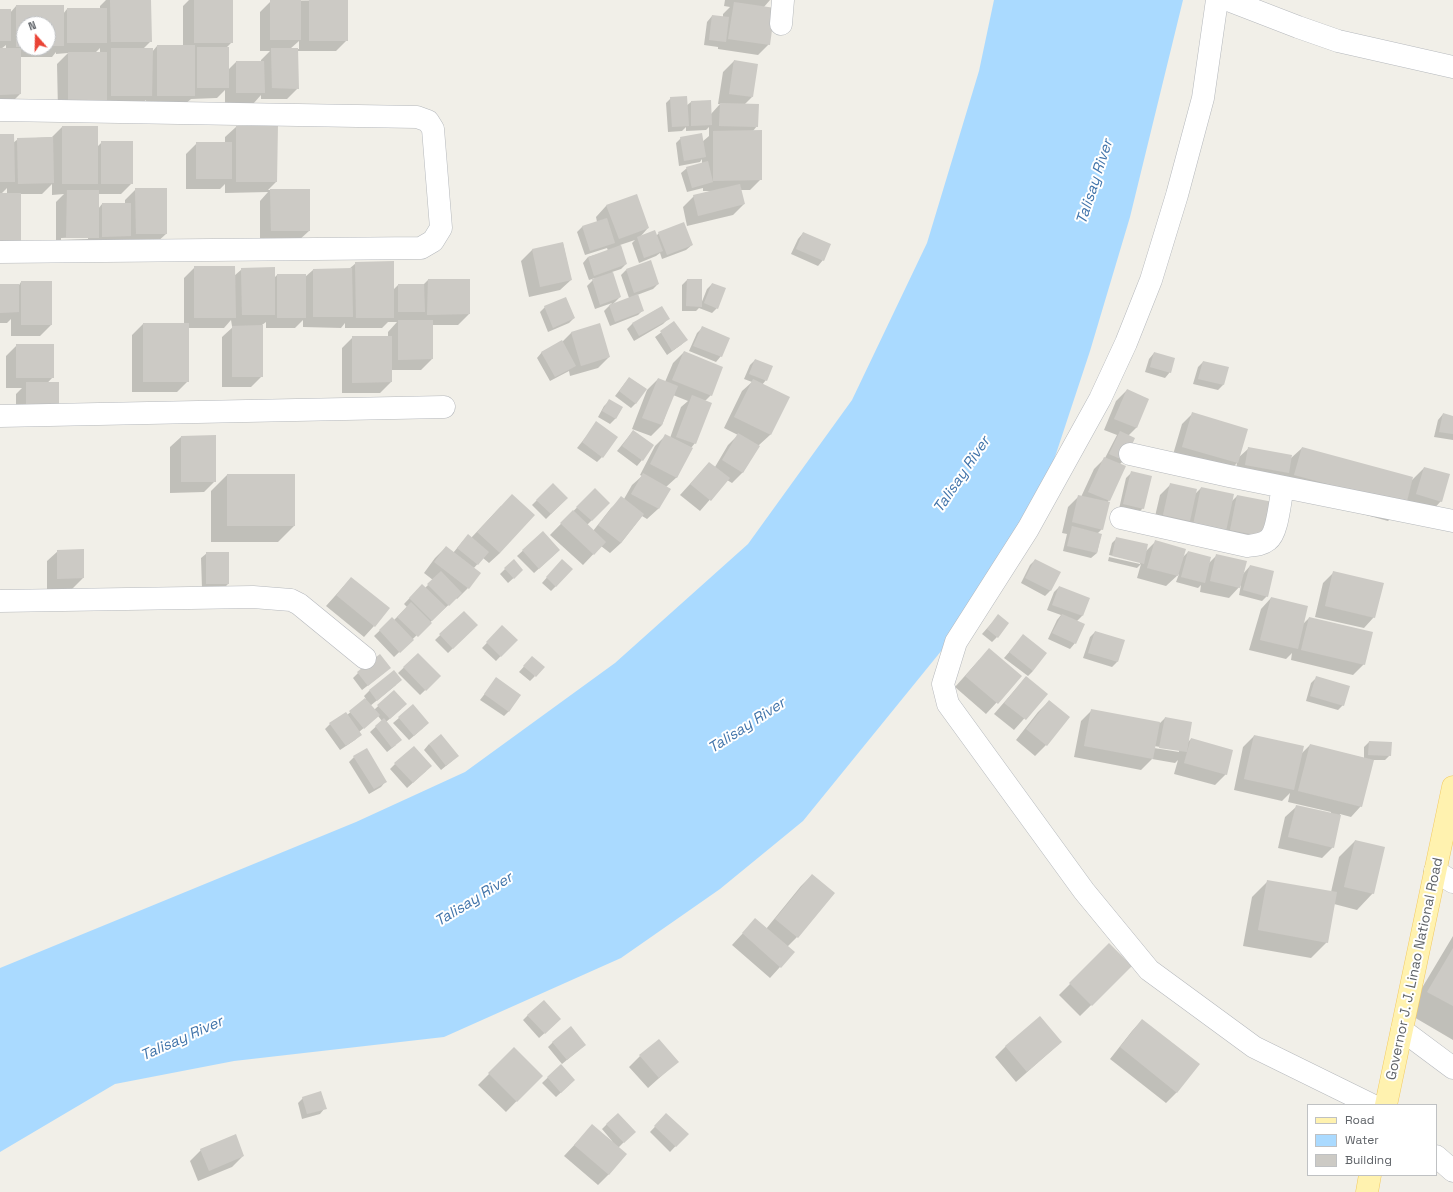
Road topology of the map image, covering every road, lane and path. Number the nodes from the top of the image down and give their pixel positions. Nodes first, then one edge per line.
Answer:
1 (783, 0) edge
2 (1217, 0) edge
3 (1228, 0) edge
4 (781, 24) dead end
5 (1453, 66) edge
6 (0, 110) edge
7 (0, 252) edge
8 (444, 407) dead end
9 (0, 416) edge
10 (1130, 454) dead end
11 (1282, 487) junction
12 (1122, 518) dead end
13 (1453, 520) edge
14 (0, 601) edge
15 (365, 658) dead end
16 (1453, 787) edge
17 (1444, 876) edge
18 (1402, 1030) junction
19 (1453, 1068) edge
20 (1370, 1104) edge
21 (1386, 1104) edge
22 (1437, 1157) edge
23 (1453, 1171) edge
24 (1370, 1176) edge
25 (1367, 1192) edge

1 - 4 street
2 - 20 street
3 - 5 street
6 - 7 street
8 - 9 street
10 - 11 street
11 - 12 street
11 - 13 street
14 - 15 street
16 - 17 main road, Governor J. J. Linao National Road
17 - 18 main road, Governor J. J. Linao National Road
18 - 19 street
18 - 21 main road, Governor J. J. Linao National Road
22 - 23 street
24 - 25 main road

